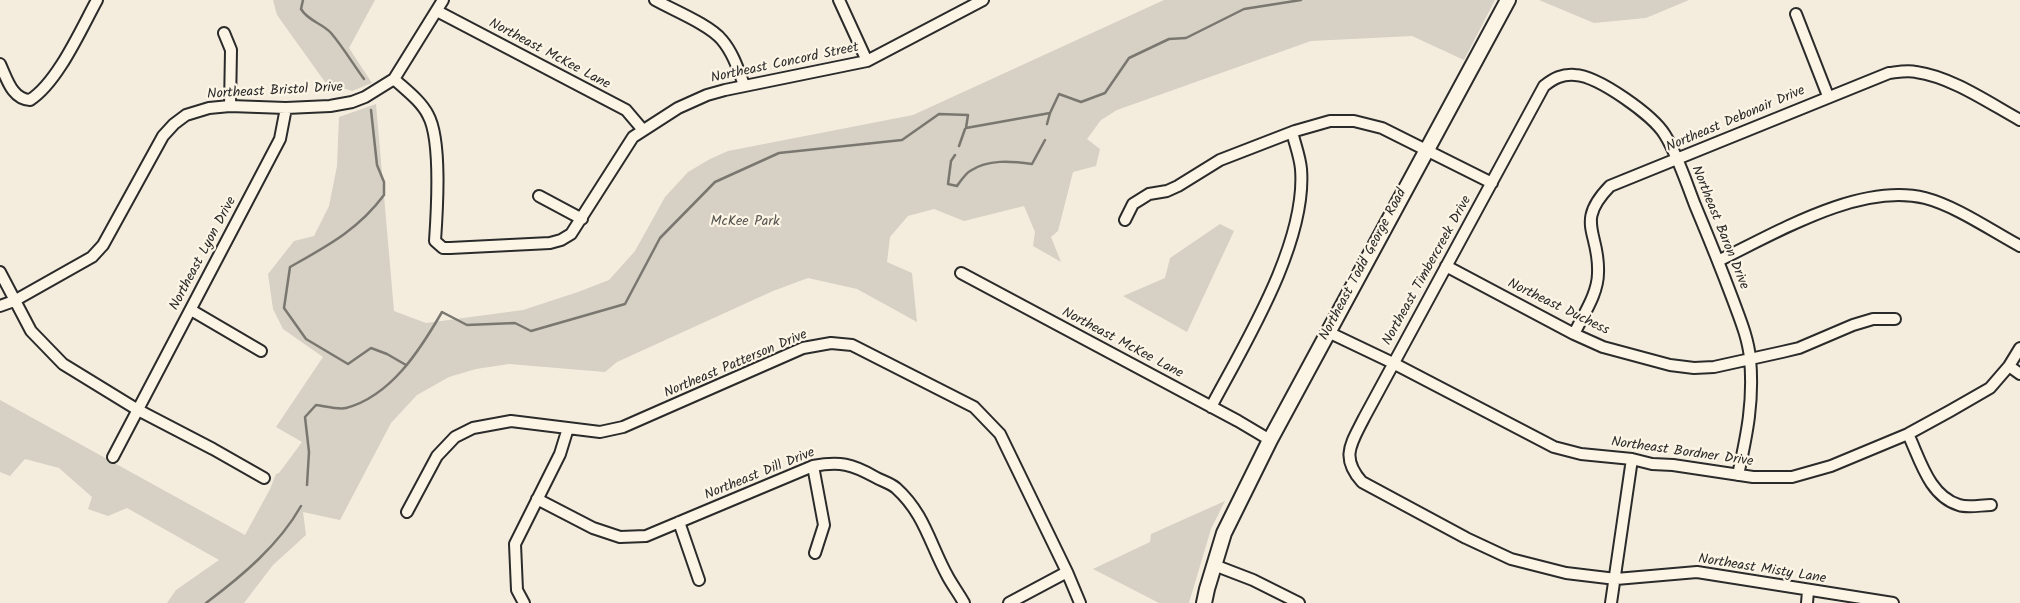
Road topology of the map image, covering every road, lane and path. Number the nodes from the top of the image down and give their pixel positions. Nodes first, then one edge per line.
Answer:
1 (97, 0) edge
2 (443, 0) edge
3 (655, 0) edge
4 (839, 0) edge
5 (982, 0) edge
6 (1508, 0) edge
7 (965, 4) edge
8 (437, 11) junction
9 (1796, 14) dead end
10 (224, 33) dead end
11 (867, 61) junction
12 (0, 64) edge
13 (394, 80) junction
14 (744, 85) junction
15 (1544, 86) joint
16 (1828, 96) junction
17 (230, 106) junction
18 (286, 108) junction
19 (2020, 120) edge
20 (643, 130) junction
21 (1292, 132) junction
22 (1426, 148) junction
23 (1677, 160) junction
24 (1492, 183) junction
25 (539, 196) dead end
26 (582, 219) junction
27 (1125, 220) dead end
28 (2020, 246) edge
29 (1718, 261) junction
30 (1446, 266) junction
31 (0, 272) edge
32 (961, 273) dead end
33 (14, 301) junction
34 (0, 306) edge
35 (190, 310) junction
36 (1895, 318) dead end
37 (1328, 332) junction
38 (1574, 334) junction
39 (2020, 348) edge
40 (261, 351) dead end
41 (1750, 358) junction
42 (1393, 363) junction
43 (2009, 366) junction
44 (2020, 374) edge
45 (1211, 407) junction
46 (138, 410) junction
47 (568, 428) junction
48 (1908, 434) junction
49 (1270, 440) junction
50 (113, 457) dead end
51 (1632, 459) junction
52 (813, 466) junction
53 (1353, 472) joint
54 (1738, 475) junction
55 (264, 478) dead end
56 (538, 499) junction
57 (1991, 505) dead end
58 (408, 512) dead end
59 (679, 522) junction
60 (815, 553) dead end
61 (1214, 565) junction
62 (1067, 572) junction
63 (1616, 579) junction
64 (699, 580) dead end
65 (1808, 591) junction
66 (524, 603) edge
67 (964, 603) edge
68 (1009, 603) edge
69 (1080, 603) edge
70 (1204, 603) edge
71 (1299, 603) edge
72 (1611, 603) edge
73 (1807, 603) edge
74 (1893, 603) edge

1 - 12 street
2 - 8 street, Northeast Bristol Drive
3 - 14 street
4 - 11 street
5 - 7 street, Northeast Concord Street
6 - 22 main road, Northeast Todd George Road
7 - 11 street, Northeast Concord Street
8 - 13 street, Northeast Bristol Drive
8 - 20 street, Northeast McKee Lane
9 - 16 street
10 - 17 street
11 - 14 street, Northeast Concord Street
13 - 18 street, Northeast Bristol Drive
13 - 26 street, Northeast Concord Street
14 - 20 street, Northeast Concord Street
15 - 23 street, Northeast Baron Drive
15 - 24 street, Northeast Timbercreek Drive
16 - 19 street, Northeast Debonair Drive
16 - 23 street, Northeast Debonair Drive
17 - 18 street, Northeast Bristol Drive
17 - 33 street, Northeast Bristol Drive
18 - 35 street, Northeast Lyon Drive
20 - 26 street, Northeast Concord Street
21 - 22 street
21 - 27 street
21 - 45 street
22 - 24 street
22 - 37 main road, Northeast Todd George Road
23 - 29 street, Northeast Baron Drive
23 - 38 street, Northeast Debonair Drive
24 - 30 street, Northeast Timbercreek Drive
25 - 26 street
28 - 29 street
29 - 41 street, Northeast Baron Drive
30 - 38 street, Northeast Duchess
30 - 42 street, Northeast Timbercreek Drive
31 - 33 street
32 - 45 street, Northeast McKee Lane
33 - 34 street, Northeast Bristol Drive
33 - 46 street
35 - 40 street
35 - 46 street, Northeast Lyon Drive
36 - 41 street, Northeast Duchess
37 - 42 street, Northeast Bordner Drive
37 - 49 main road, Northeast Todd George Road
38 - 41 street, Northeast Duchess
39 - 43 street, Northeast Bordner Drive
41 - 54 street, Northeast Baron Drive
42 - 51 street, Northeast Bordner Drive
42 - 53 street, Northeast Timbercreek Drive
43 - 44 street
43 - 48 street, Northeast Bordner Drive
45 - 49 street, Northeast McKee Lane
46 - 50 street, Northeast Lyon Drive
46 - 55 street
47 - 56 street
47 - 58 street, Northeast Patterson Drive
47 - 62 street, Northeast Patterson Drive
48 - 54 street, Northeast Bordner Drive
48 - 57 street
49 - 61 main road, Northeast Todd George Road
51 - 54 street, Northeast Bordner Drive
51 - 63 street
52 - 59 street, Northeast Dill Drive
52 - 60 street
52 - 67 street, Northeast Dill Drive
53 - 63 street, Northeast Misty Lane
56 - 59 street, Northeast Dill Drive
56 - 66 street
59 - 64 street
61 - 70 main road, Northeast Todd George Road
61 - 71 street
62 - 68 street
62 - 69 street, Northeast Patterson Drive
63 - 65 street, Northeast Misty Lane
63 - 72 street
65 - 73 street
65 - 74 street, Northeast Misty Lane

